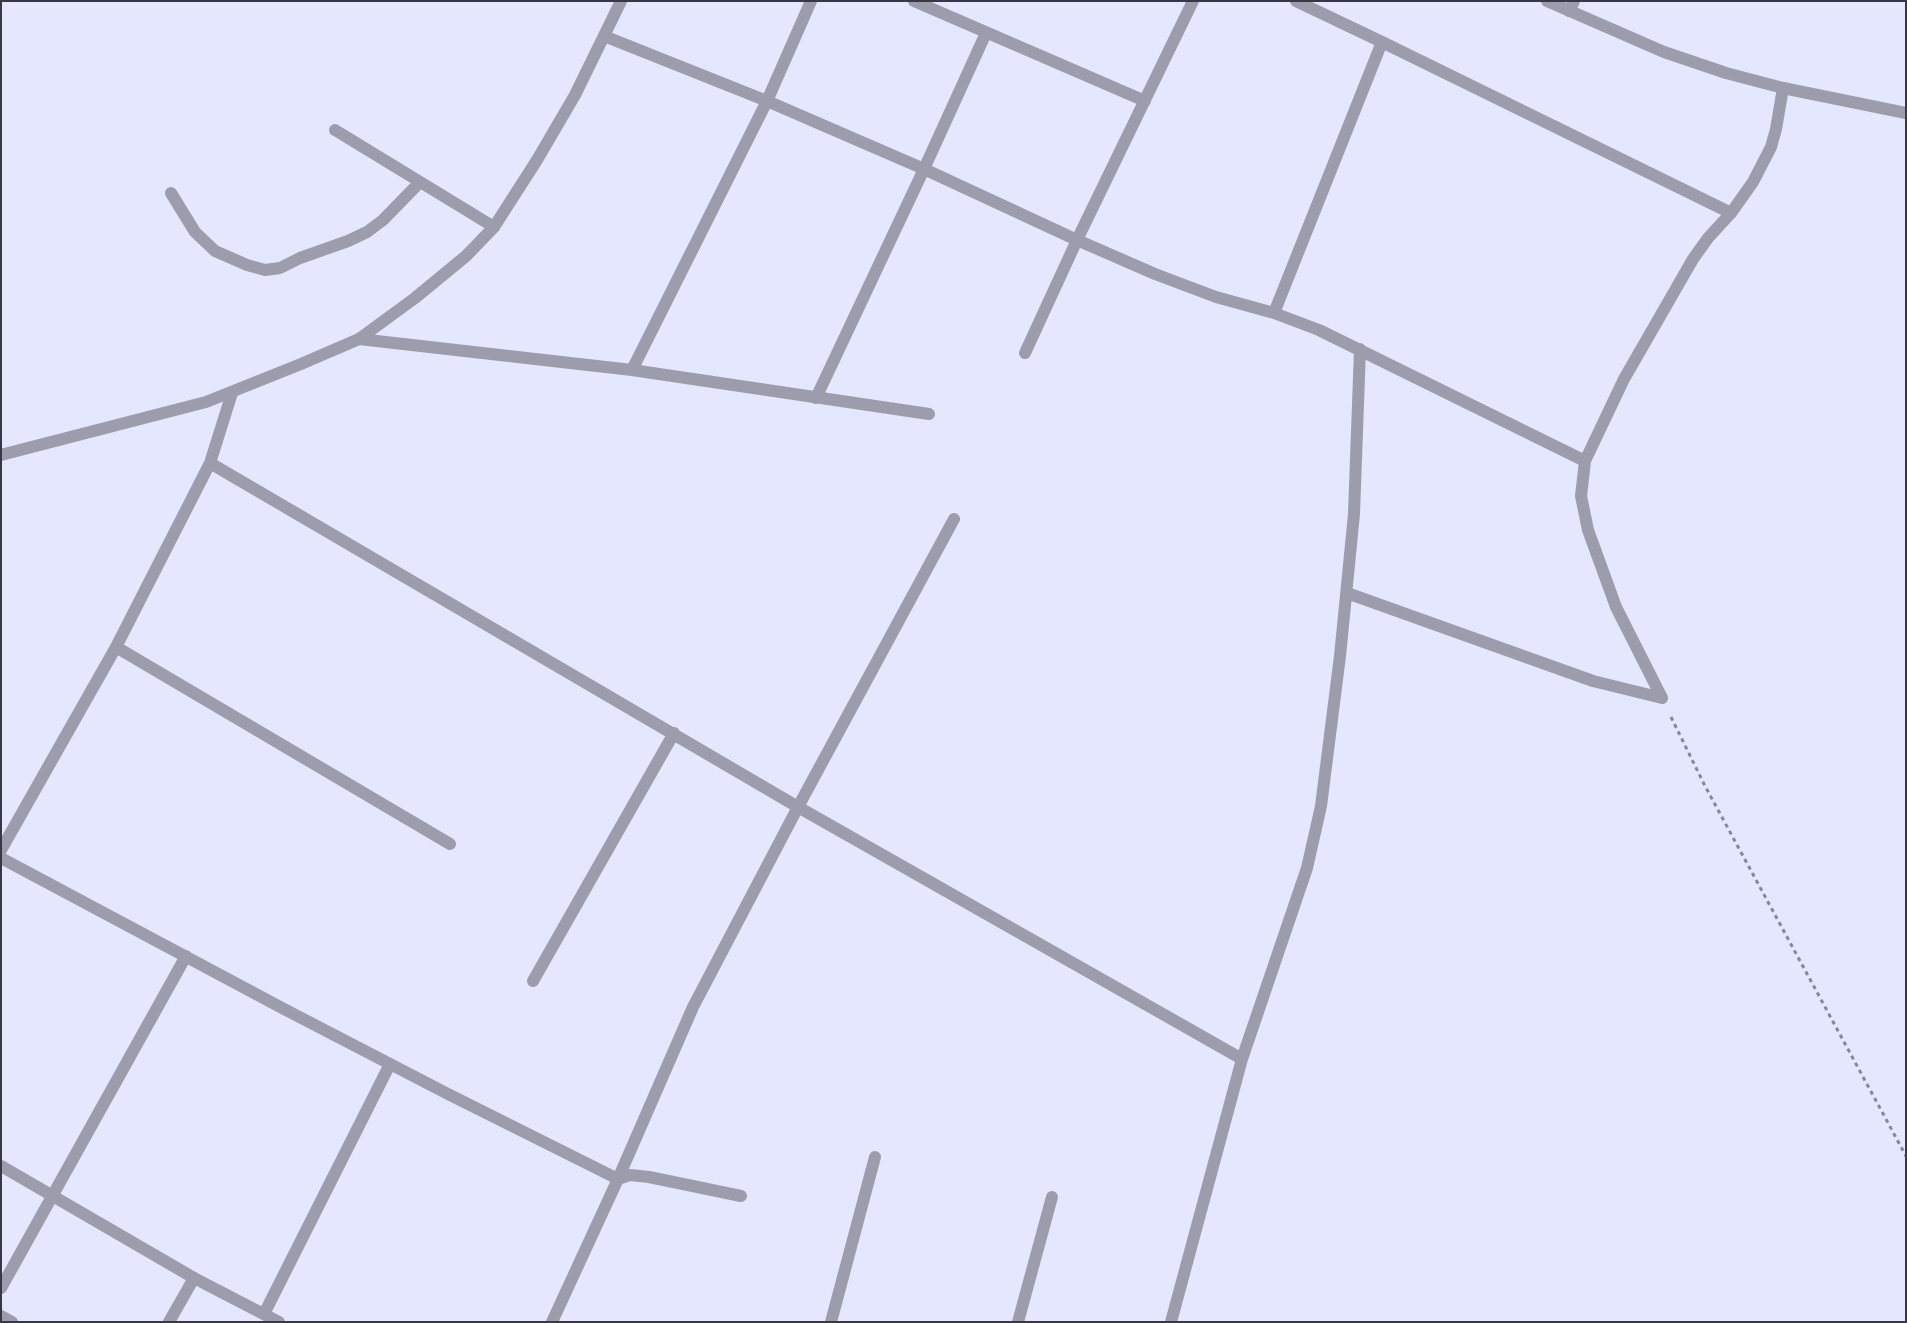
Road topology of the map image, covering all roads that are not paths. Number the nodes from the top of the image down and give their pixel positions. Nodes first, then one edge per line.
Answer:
1 (621, 1) edge
2 (811, 1) edge
3 (914, 1) edge
4 (1193, 1) edge
5 (1296, 1) edge
6 (1546, 1) edge
7 (1571, 6) edge
8 (986, 33) junction
9 (604, 36) junction
10 (1382, 42) junction
11 (1783, 88) junction
12 (767, 101) junction
13 (1145, 101) junction
14 (1906, 114) edge
15 (335, 130) dead end
16 (924, 169) junction
17 (420, 182) junction
18 (171, 193) dead end
19 (1732, 213) junction
20 (494, 227) junction
21 (1077, 240) junction
22 (1274, 313) junction
23 (359, 339) junction
24 (1360, 349) junction
25 (1025, 353) dead end
26 (632, 370) junction
27 (232, 393) junction
28 (816, 398) junction
29 (929, 414) dead end
30 (1, 455) edge
31 (1585, 461) junction
32 (210, 463) junction
33 (954, 519) dead end
34 (1347, 594) junction
35 (116, 646) junction
36 (674, 734) junction
37 (798, 807) junction
38 (450, 844) dead end
39 (1, 850) edge
40 (1, 858) edge
41 (186, 956) junction
42 (533, 981) dead end
43 (1242, 1059) junction
44 (390, 1064) junction
45 (875, 1157) dead end
46 (1, 1166) edge
47 (618, 1180) junction
48 (52, 1196) junction
49 (741, 1196) dead end
50 (1052, 1197) dead end
51 (194, 1278) junction
52 (1, 1288) edge
53 (264, 1314) junction
54 (1, 1316) edge
55 (12, 1322) edge
56 (170, 1322) edge
57 (279, 1322) edge
58 (552, 1322) edge
59 (831, 1322) edge
60 (1018, 1322) edge
61 (1171, 1322) edge

1 - 9 street
2 - 12 street
3 - 8 street
4 - 13 street
5 - 10 street
6 - 7 street
7 - 11 street
8 - 13 street
8 - 16 street
9 - 12 street
9 - 20 street
10 - 19 street
10 - 22 street
11 - 14 street
11 - 19 street
12 - 16 street
12 - 26 street
13 - 21 street
15 - 17 street
16 - 21 street
16 - 28 street
17 - 18 street
17 - 20 street
19 - 31 street
20 - 23 street
21 - 22 street
21 - 25 street
22 - 24 street
23 - 26 street
23 - 27 street
24 - 31 street
24 - 34 street
26 - 28 street
27 - 30 street
27 - 32 street
28 - 29 street
31 - 34 street
32 - 35 street
32 - 36 street
33 - 37 street
34 - 43 street
35 - 38 street
35 - 39 street
36 - 37 street
36 - 42 street
37 - 43 street
37 - 47 street
40 - 41 street
41 - 44 street
41 - 48 street
43 - 61 street
44 - 47 street
44 - 53 street
45 - 59 street
46 - 48 street
47 - 49 street
47 - 58 street
48 - 51 street
48 - 52 street
50 - 60 street
51 - 53 street
51 - 56 street
53 - 57 street
54 - 55 street

